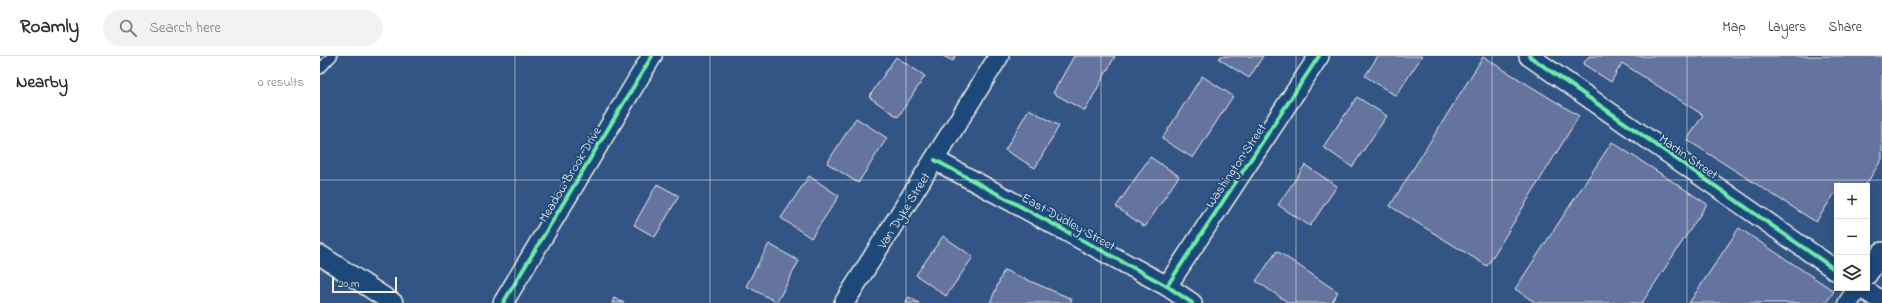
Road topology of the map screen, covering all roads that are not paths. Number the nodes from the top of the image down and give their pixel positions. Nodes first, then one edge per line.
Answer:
1 (332, 56) edge
2 (652, 56) edge
3 (999, 56) edge
4 (1320, 56) edge
5 (1529, 56) edge
6 (320, 69) edge
7 (935, 160) junction
8 (1882, 252) edge
9 (320, 255) edge
10 (1834, 270) edge
11 (1870, 270) edge
12 (1167, 286) junction
13 (1858, 291) edge
14 (1865, 291) edge
15 (1882, 302) edge
16 (393, 303) edge
17 (503, 303) edge
18 (844, 303) edge
19 (1192, 303) edge
20 (1848, 303) edge

1 - 6 lane
2 - 17 street, Meadow Brook Drive
3 - 7 street, Van Dyke Street
4 - 12 street, Washington Street
5 - 10 street, Martin Street
7 - 12 street, East Dudley Street
7 - 18 street, Van Dyke Street
8 - 11 street
9 - 16 street
12 - 19 street, East Dudley Street
13 - 20 street
14 - 15 street

